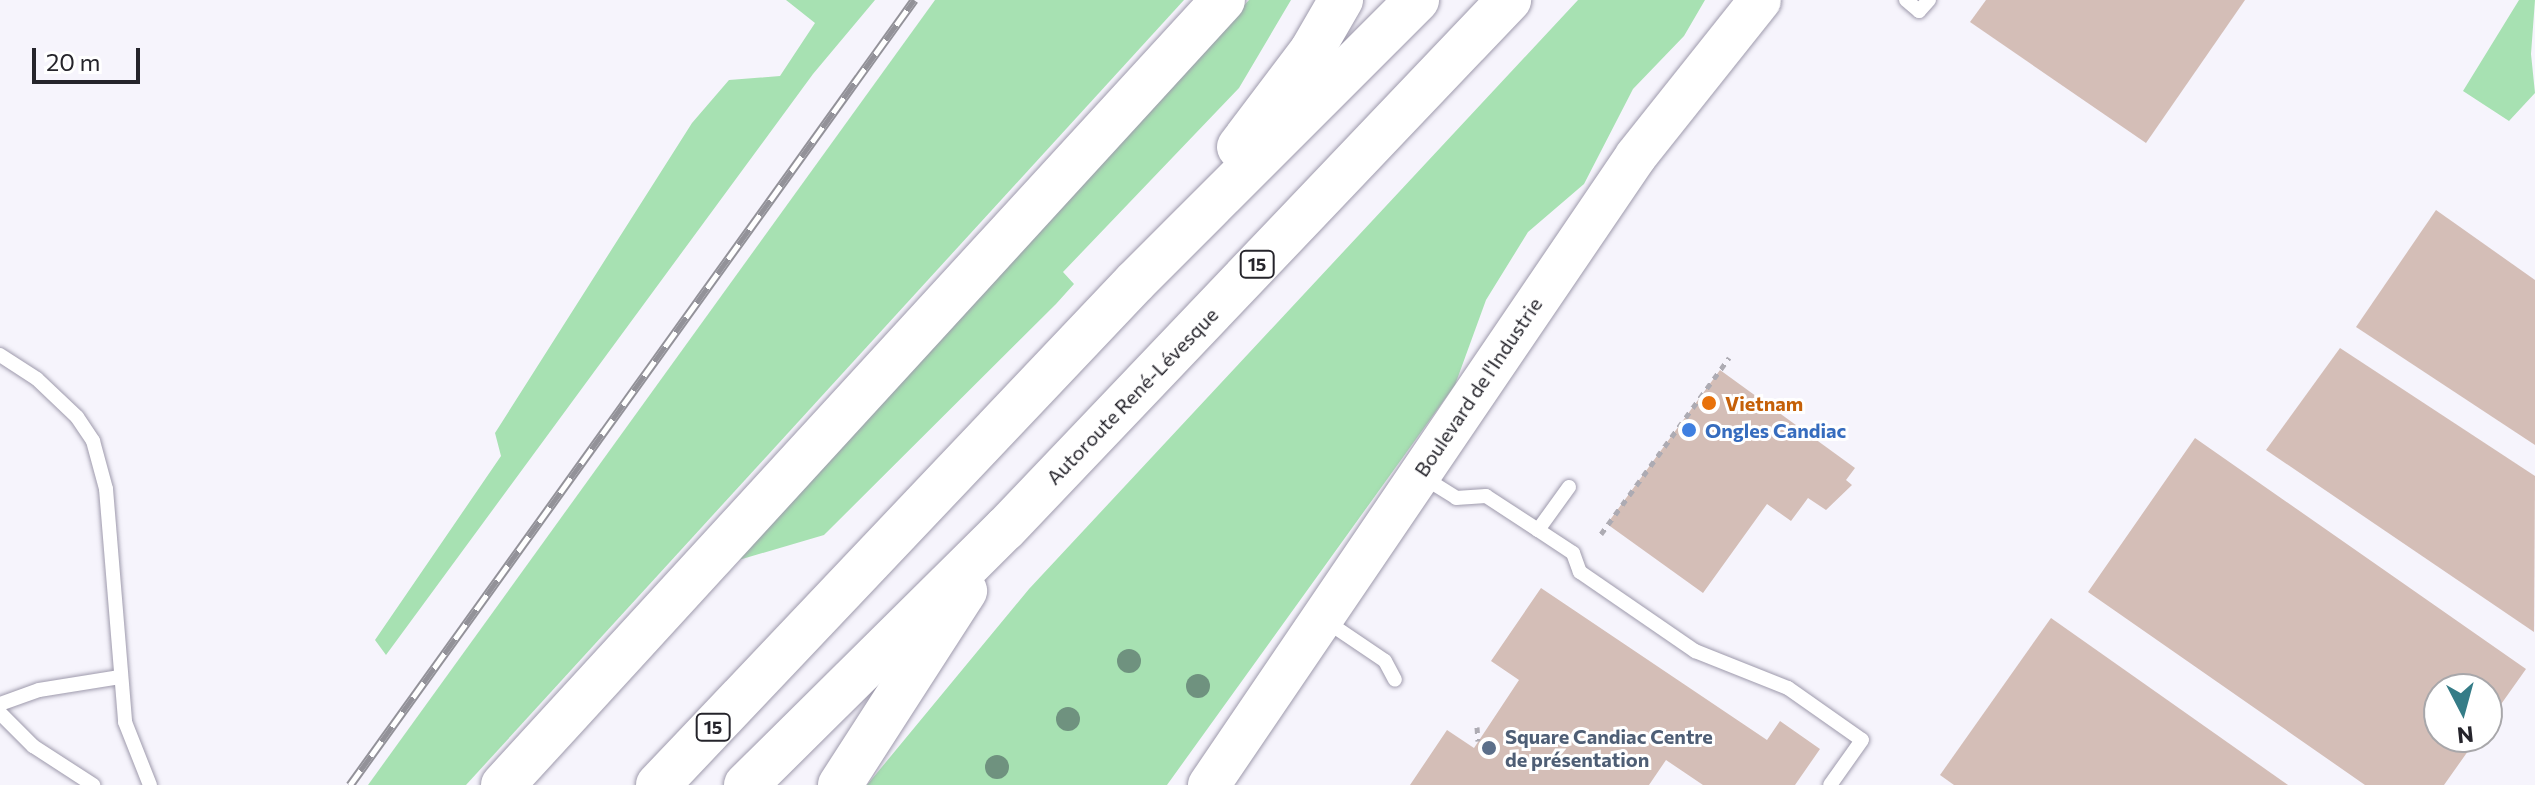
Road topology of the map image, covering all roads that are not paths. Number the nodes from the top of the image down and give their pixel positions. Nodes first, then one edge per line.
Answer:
1 (1223, 0) edge
2 (1341, 0) edge
3 (1417, 0) edge
4 (1509, 0) edge
5 (1760, 0) edge
6 (1906, 0) edge
7 (1929, 0) edge
8 (1135, 282) junction
9 (0, 355) edge
10 (1419, 474) junction
11 (1569, 487) dead end
12 (1005, 529) junction
13 (1538, 530) junction
14 (1322, 619) junction
15 (768, 669) junction
16 (120, 677) junction
17 (1395, 680) dead end
18 (0, 704) edge
19 (0, 713) edge
20 (93, 785) edge
21 (150, 785) edge
22 (503, 785) edge
23 (629, 785) edge
24 (658, 785) edge
25 (746, 785) edge
26 (840, 785) edge
27 (1209, 785) edge
28 (1830, 785) edge

1 - 22 main road
2 - 8 main road
3 - 8 main road, 15
4 - 12 main road, Autoroute René-Lévesque / 15
5 - 10 street, Boulevard de l'Industrie
6 - 7 lane
8 - 15 main road, 15
9 - 16 lane
10 - 13 lane
10 - 14 street, Boulevard de l'Industrie
11 - 13 lane
12 - 25 main road, Autoroute René-Lévesque / 15
12 - 26 main road
13 - 28 lane
14 - 17 lane
14 - 27 street, Boulevard de l'Industrie
15 - 23 main road
15 - 24 main road, 15
16 - 18 lane
16 - 21 lane
19 - 20 lane

